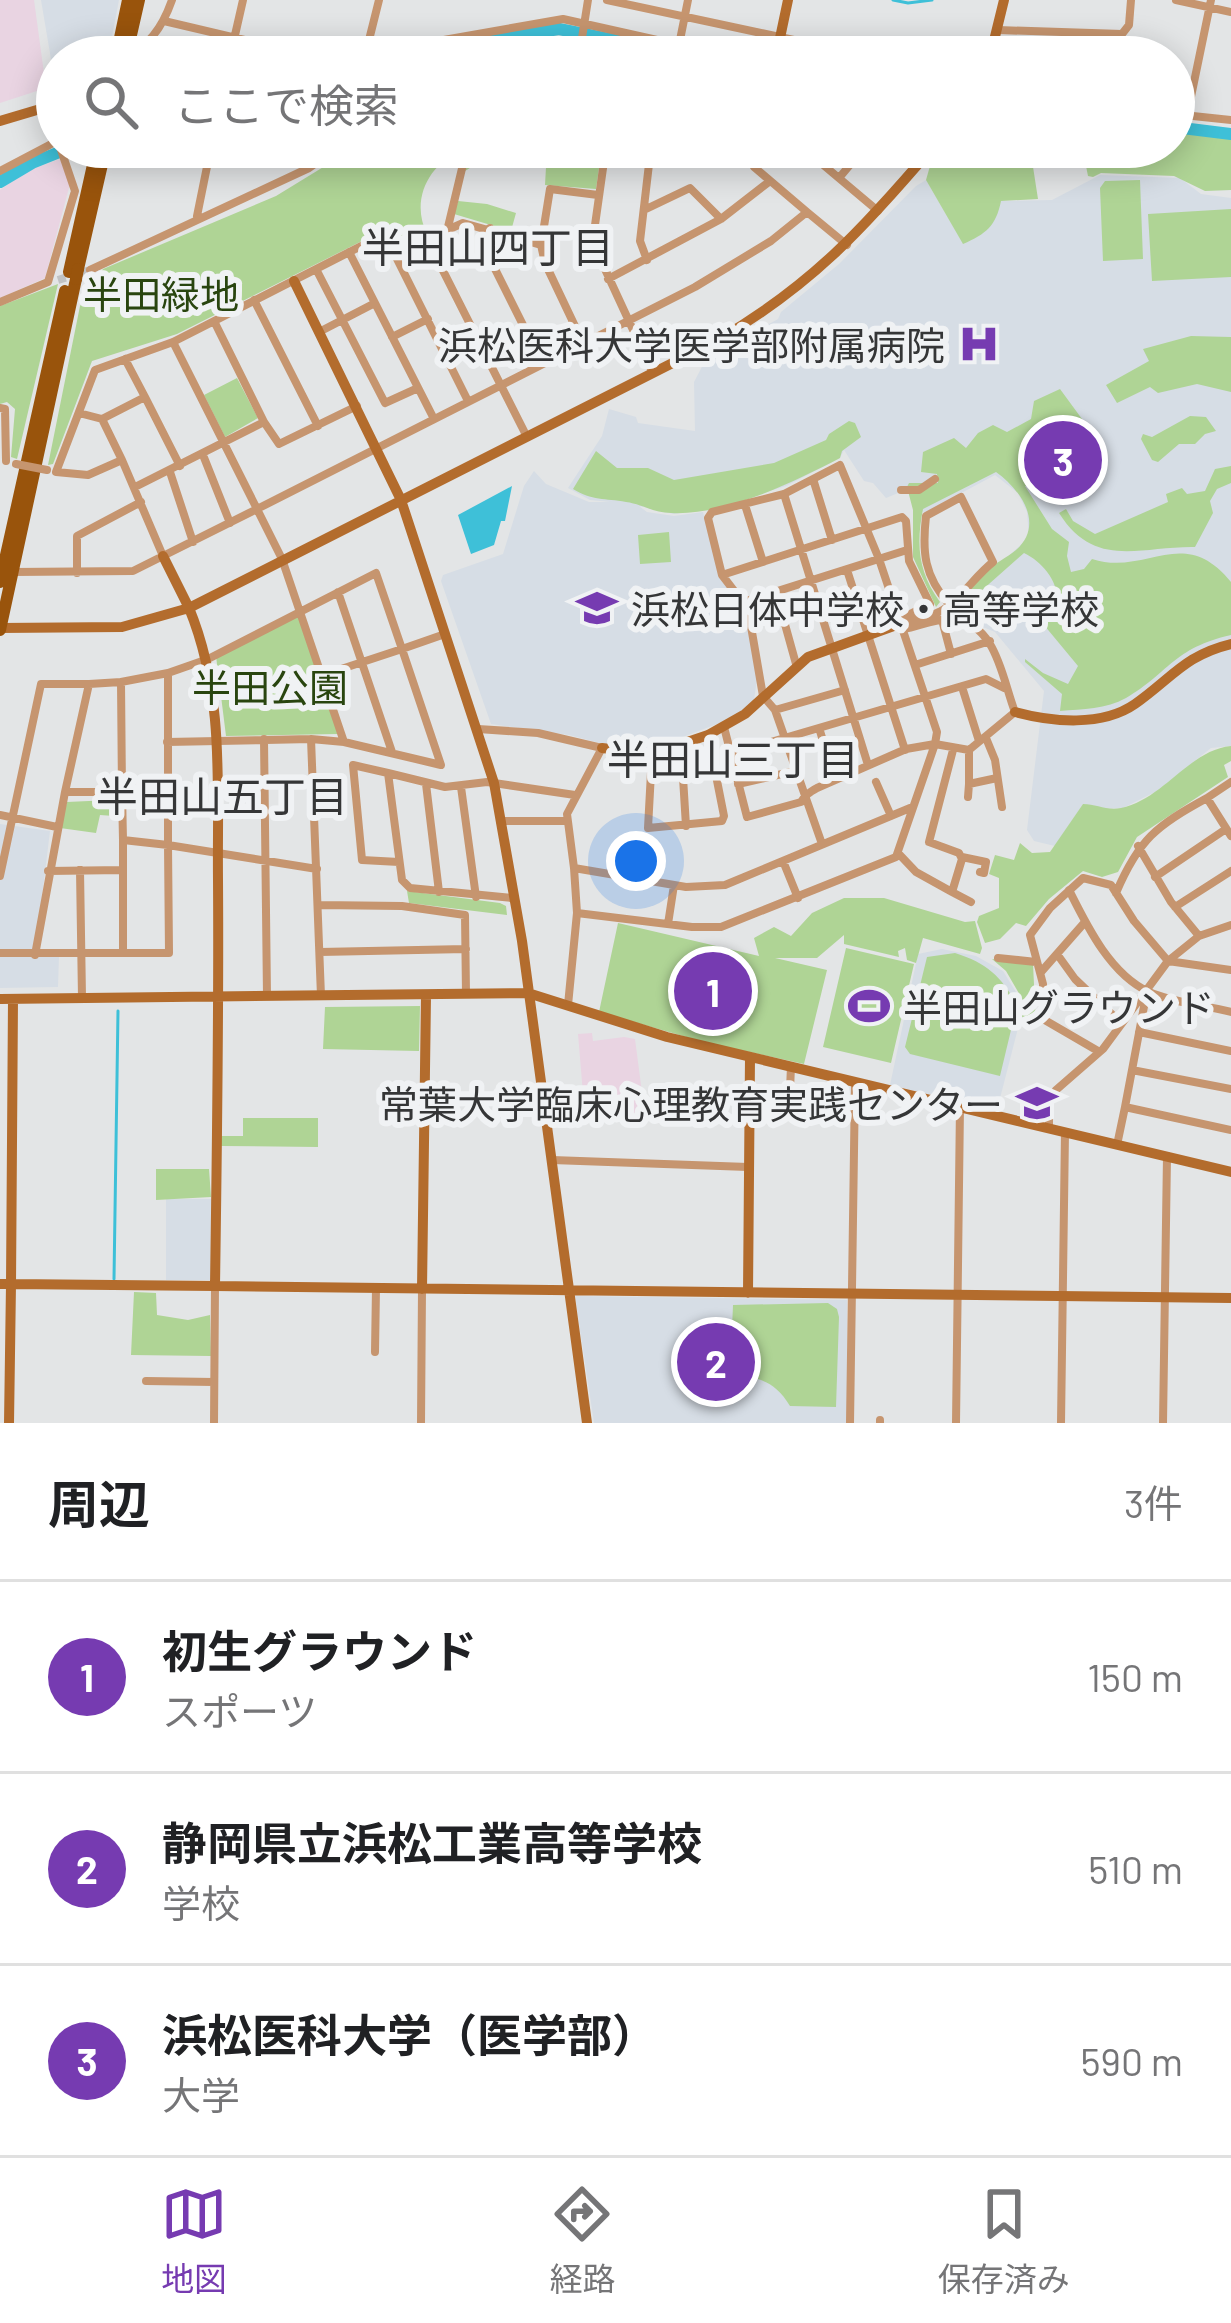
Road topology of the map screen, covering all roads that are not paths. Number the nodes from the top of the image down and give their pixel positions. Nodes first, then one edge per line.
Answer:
1 (128, 0) edge
2 (139, 0) edge
3 (172, 0) edge
4 (243, 0) edge
5 (379, 0) edge
6 (588, 0) edge
7 (607, 0) edge
8 (688, 0) edge
9 (788, 0) edge
10 (1004, 0) edge
11 (1132, 0) edge
12 (1177, 0) edge
13 (1210, 4) edge
14 (1231, 12) edge
15 (685, 15) junction
16 (164, 21) junction
17 (582, 25) junction
18 (998, 30) junction
19 (1063, 34) joint
20 (120, 36) edge
21 (131, 36) edge
22 (152, 36) edge
23 (231, 36) edge
24 (235, 36) edge
25 (370, 36) edge
26 (468, 36) edge
27 (580, 36) edge
28 (635, 36) edge
29 (681, 36) edge
30 (776, 36) edge
31 (780, 36) edge
32 (996, 36) edge
33 (1195, 77) edge
34 (36, 110) edge
35 (1195, 117) edge
36 (1231, 120) edge
37 (0, 121) edge
38 (36, 156) edge
39 (67, 168) edge
40 (92, 168) edge
41 (100, 168) edge
42 (208, 168) edge
43 (307, 168) edge
44 (462, 168) edge
45 (602, 168) edge
46 (648, 168) edge
47 (755, 168) edge
48 (827, 168) edge
49 (847, 168) edge
50 (915, 168) edge
51 (0, 171) edge
52 (839, 178) junction
53 (770, 181) junction
54 (598, 195) junction
55 (643, 211) junction
56 (878, 211) junction
57 (807, 212) junction
58 (197, 217) junction
59 (721, 219) junction
60 (490, 228) junction
61 (447, 229) junction
62 (427, 239) junction
63 (542, 245) junction
64 (847, 245) junction
65 (350, 252) junction
66 (395, 255) junction
67 (646, 260) junction
68 (316, 269) junction
69 (69, 276) junction
70 (608, 279) junction
71 (294, 281) junction
72 (254, 300) junction
73 (0, 302) edge
74 (375, 303) junction
75 (343, 319) junction
76 (428, 319) junction
77 (628, 320) junction
78 (214, 321) junction
79 (319, 332) junction
80 (476, 336) junction
81 (392, 337) junction
82 (173, 342) junction
83 (583, 343) junction
84 (444, 352) junction
85 (125, 359) junction
86 (542, 363) junction
87 (652, 371) junction
88 (501, 385) junction
89 (418, 388) junction
90 (145, 397) junction
91 (468, 401) junction
92 (357, 406) junction
93 (0, 408) edge
94 (79, 413) junction
95 (102, 419) junction
96 (434, 419) junction
97 (264, 422) junction
98 (318, 426) junction
99 (526, 435) junction
100 (225, 444) junction
101 (378, 448) junction
102 (203, 455) junction
103 (122, 460) junction
104 (7, 462) edge
105 (180, 466) junction
106 (52, 471) junction
107 (170, 472) junction
108 (813, 479) junction
109 (935, 479) dead end
110 (135, 488) junction
111 (901, 490) dead end
112 (784, 494) junction
113 (401, 500) junction
114 (140, 502) junction
115 (745, 505) junction
116 (257, 509) junction
117 (230, 523) junction
118 (866, 528) junction
119 (832, 540) junction
120 (193, 542) junction
121 (801, 549) junction
122 (907, 550) junction
123 (164, 556) junction
124 (282, 559) junction
125 (879, 559) junction
126 (763, 562) junction
127 (847, 570) junction
128 (77, 573) junction
129 (4, 575) edge
130 (722, 575) junction
131 (812, 581) junction
132 (338, 592) junction
133 (776, 592) junction
134 (743, 602) junction
135 (950, 604) junction
136 (189, 608) junction
137 (300, 610) junction
138 (942, 620) junction
139 (902, 624) junction
140 (0, 628) edge
141 (447, 634) junction
142 (868, 634) junction
143 (990, 641) junction
144 (1231, 644) edge
145 (831, 646) junction
146 (402, 649) junction
147 (952, 654) junction
148 (208, 659) junction
149 (363, 662) junction
150 (796, 664) junction
151 (915, 665) junction
152 (168, 673) junction
153 (323, 675) junction
154 (121, 682) junction
155 (89, 684) junction
156 (962, 687) junction
157 (1005, 688) junction
158 (845, 690) junction
159 (763, 696) junction
160 (926, 698) junction
161 (891, 709) junction
162 (775, 710) junction
163 (1015, 712) junction
164 (854, 720) junction
165 (724, 727) junction
166 (478, 729) junction
167 (820, 730) junction
168 (708, 735) junction
169 (264, 739) junction
170 (311, 739) junction
171 (217, 740) junction
172 (785, 740) junction
173 (982, 740) junction
174 (167, 742) junction
175 (344, 742) junction
176 (935, 744) junction
177 (681, 745) junction
178 (602, 748) junction
179 (904, 750) junction
180 (953, 750) junction
181 (970, 750) junction
182 (392, 753) junction
183 (652, 754) junction
184 (730, 754) junction
185 (868, 765) junction
186 (795, 771) junction
187 (388, 773) junction
188 (997, 778) junction
189 (835, 780) junction
190 (876, 782) dead end
191 (1231, 782) edge
192 (494, 783) junction
193 (426, 784) junction
194 (738, 784) junction
195 (969, 784) junction
196 (461, 787) junction
197 (65, 792) junction
198 (122, 792) junction
199 (575, 795) junction
200 (968, 796) dead end
201 (804, 797) junction
202 (1207, 798) junction
203 (1004, 802) dead end
204 (910, 808) junction
205 (6, 816) edge
206 (891, 816) junction
207 (500, 821) junction
208 (566, 821) junction
209 (57, 826) junction
210 (686, 826) junction
211 (1228, 832) edge
212 (123, 840) junction
213 (823, 844) junction
214 (168, 845) junction
215 (1138, 846) junction
216 (898, 853) junction
217 (217, 854) junction
218 (961, 857) junction
219 (783, 861) junction
220 (267, 862) junction
221 (399, 862) junction
222 (574, 868) junction
223 (317, 869) junction
224 (80, 870) junction
225 (123, 870) junction
226 (48, 871) junction
227 (1231, 871) edge
228 (980, 872) dead end
229 (0, 876) edge
230 (1155, 877) junction
231 (674, 885) junction
232 (1069, 890) junction
233 (439, 892) junction
234 (952, 892) junction
235 (1117, 893) junction
236 (476, 897) junction
237 (512, 898) junction
238 (797, 898) junction
239 (971, 902) dead end
240 (319, 905) junction
241 (1175, 908) junction
242 (578, 913) junction
243 (1085, 922) junction
244 (668, 924) junction
245 (1231, 926) edge
246 (1199, 936) junction
247 (466, 949) junction
248 (320, 952) junction
249 (0, 953) edge
250 (123, 953) junction
251 (80, 954) junction
252 (1057, 954) junction
253 (35, 955) junction
254 (998, 958) dead end
255 (1168, 961) junction
256 (1036, 962) junction
257 (1231, 970) edge
258 (1040, 973) junction
259 (1147, 991) junction
260 (528, 993) junction
261 (219, 996) junction
262 (267, 996) junction
263 (321, 996) junction
264 (426, 996) junction
265 (466, 996) junction
266 (82, 998) junction
267 (7, 999) edge
268 (568, 1005) junction
269 (1231, 1012) edge
270 (1121, 1023) junction
271 (1139, 1032) junction
272 (1098, 1051) junction
273 (1231, 1051) edge
274 (750, 1057) junction
275 (791, 1066) junction
276 (1132, 1070) junction
277 (855, 1081) junction
278 (1231, 1089) edge
279 (750, 1090) junction
280 (960, 1106) junction
281 (1125, 1107) junction
282 (1048, 1128) junction
283 (1231, 1130) edge
284 (1065, 1132) junction
285 (1117, 1145) junction
286 (1167, 1156) junction
287 (551, 1160) junction
288 (748, 1167) junction
289 (1231, 1172) edge
290 (6, 1284) edge
291 (215, 1286) junction
292 (376, 1288) junction
293 (422, 1288) junction
294 (568, 1289) junction
295 (748, 1293) junction
296 (852, 1293) junction
297 (959, 1296) junction
298 (1064, 1297) junction
299 (1165, 1297) junction
300 (1231, 1298) edge
301 (375, 1352) dead end
302 (146, 1381) dead end
303 (214, 1382) junction
304 (9, 1423) edge
305 (214, 1423) edge
306 (421, 1423) edge
307 (587, 1423) edge
308 (850, 1423) edge
309 (956, 1423) edge
310 (1061, 1423) edge
311 (1163, 1423) edge

1 - 20 main road
2 - 21 main road
3 - 16 street
4 - 24 street
5 - 25 street
6 - 17 street
7 - 15 street
8 - 15 street
9 - 31 street
10 - 18 street
11 - 19 street
12 - 13 street
13 - 14 street
13 - 33 street
15 - 29 street
15 - 30 street
16 - 22 street
16 - 23 street
17 - 26 street
17 - 27 street
17 - 28 street
18 - 19 street
18 - 32 street
34 - 37 street
35 - 36 street
38 - 51 street
39 - 69 street
40 - 69 main road
41 - 69 main road
42 - 58 street
43 - 58 street
44 - 61 street
45 - 54 street
46 - 55 street
47 - 53 street
48 - 52 street
49 - 52 street
50 - 56 street
52 - 56 street
53 - 57 street
53 - 59 street
54 - 63 street
54 - 70 street
55 - 59 street
55 - 67 street
56 - 64 street
57 - 64 street
57 - 77 street
58 - 69 street
59 - 67 street
60 - 61 street
60 - 63 street
60 - 86 street
61 - 62 street
62 - 66 street
62 - 80 street
63 - 83 street
64 - 87 street
65 - 66 street
65 - 68 street
65 - 74 street
66 - 76 street
67 - 70 street
68 - 71 street
68 - 75 street
69 - 73 street
69 - 129 main road
70 - 77 street
71 - 72 street
71 - 79 street
72 - 78 street
72 - 98 street
74 - 75 street
74 - 81 street
75 - 79 street
75 - 89 street
76 - 81 street
76 - 84 street
77 - 83 street
77 - 87 street
78 - 82 street
78 - 97 street
79 - 92 street
80 - 84 street
80 - 88 street
81 - 89 street
82 - 85 street
82 - 100 street
83 - 86 street
84 - 91 street
85 - 90 street
85 - 94 street
86 - 88 street
87 - 99 street
88 - 91 street
88 - 99 street
89 - 96 street
90 - 95 street
90 - 105 street
91 - 96 street
92 - 98 street
92 - 101 street
93 - 104 street
94 - 95 street
94 - 106 street
95 - 103 street
96 - 101 street
97 - 98 street
97 - 100 street
99 - 113 street
100 - 102 street
100 - 116 street
101 - 113 street
101 - 116 street
102 - 105 street
102 - 117 street
103 - 106 street
103 - 110 street
104 - 106 street, bridge
105 - 107 street
107 - 110 street
107 - 120 street
108 - 112 street
108 - 118 street
108 - 119 street
109 - 111 street
110 - 114 street
112 - 115 street
112 - 121 street
113 - 124 street
113 - 141 street
114 - 123 street
114 - 128 street
115 - 126 street
115 - 130 street
116 - 117 street
116 - 124 street
117 - 120 street
118 - 119 street
118 - 122 street
118 - 125 street
119 - 121 street
120 - 123 street
121 - 126 street
121 - 131 street
122 - 125 street
122 - 139 street
123 - 128 street
123 - 136 street
124 - 136 street
124 - 137 street
125 - 127 street
125 - 139 street
126 - 130 street
127 - 131 street
127 - 142 street
128 - 129 street
129 - 140 main road
130 - 134 street
131 - 133 street
131 - 145 street
132 - 137 street
132 - 146 street
132 - 149 street
133 - 134 street
133 - 150 street
134 - 159 street
135 - 135 street
135 - 139 street
136 - 140 street
136 - 148 street
137 - 148 street
137 - 153 street
138 - 139 street
138 - 143 street
138 - 147 street
139 - 142 street
139 - 151 street
141 - 146 street
141 - 166 street
142 - 145 street
142 - 161 street
143 - 147 street
143 - 157 street
144 - 163 street
145 - 150 street
145 - 158 street
146 - 149 street
146 - 182 street
147 - 151 street
148 - 152 street
148 - 171 street
149 - 153 street
149 - 182 street
150 - 159 street
151 - 160 street
152 - 154 street
152 - 174 street
153 - 175 street
154 - 155 street
154 - 198 street
155 - 197 street
155 - 205 street
156 - 157 street
156 - 160 street
156 - 173 street
157 - 163 street
158 - 162 street
158 - 164 street
159 - 162 street
159 - 165 street
160 - 161 street
160 - 176 street
161 - 164 street
161 - 179 street
162 - 172 street
163 - 173 street
164 - 167 street
164 - 185 street
165 - 168 street
165 - 184 street
166 - 178 street
166 - 192 street
167 - 172 street
167 - 189 street
168 - 177 street
168 - 210 street
169 - 170 street
169 - 171 street
169 - 220 street
170 - 175 street
170 - 223 street
171 - 174 street
171 - 217 street
172 - 184 street
172 - 186 street
173 - 181 street
173 - 188 street
174 - 214 street
175 - 182 street
176 - 179 street
176 - 180 street
176 - 204 street
177 - 183 street
177 - 210 street
178 - 183 street
178 - 199 street
179 - 185 street
180 - 181 street
180 - 218 street
181 - 195 street
183 - 210 street
184 - 194 street
185 - 189 street
186 - 194 street
186 - 201 street
187 - 193 street
187 - 221 street
187 - 221 street
188 - 195 street
188 - 203 street
189 - 201 street
190 - 206 street
191 - 202 street
192 - 196 street
192 - 199 street
192 - 207 street
193 - 196 street
193 - 233 street
194 - 201 street
195 - 200 street
196 - 236 street
197 - 198 street
197 - 209 street
198 - 212 street
199 - 208 street
201 - 213 street
202 - 211 street
202 - 215 street
204 - 206 street
204 - 216 street
205 - 209 street
205 - 229 street
206 - 213 street
207 - 208 street
207 - 237 street
208 - 222 street
209 - 226 street
211 - 230 street
212 - 214 street
212 - 225 street
213 - 219 street
214 - 217 street
214 - 250 street
215 - 230 street
215 - 235 street
216 - 234 street
216 - 238 street
217 - 220 street
217 - 261 street
218 - 228 street
218 - 234 street
219 - 231 street
219 - 238 street
220 - 223 street
220 - 262 street
221 - 233 street
222 - 231 street
222 - 242 street
223 - 240 street
224 - 225 street
224 - 226 street
224 - 251 street
225 - 250 street
226 - 253 street
227 - 241 street
230 - 241 street
231 - 244 street
232 - 235 street
232 - 243 street
232 - 256 street
233 - 236 street
234 - 239 street
235 - 255 street
236 - 237 street
237 - 260 street
238 - 244 street
240 - 247 street
240 - 248 street
241 - 246 street
242 - 244 street
242 - 268 street
243 - 252 street
243 - 259 street
245 - 246 street
246 - 255 street
247 - 248 street
247 - 265 street
248 - 263 street
249 - 253 street
250 - 251 street
251 - 253 street
251 - 266 street
252 - 258 street
252 - 270 street
254 - 256 street
255 - 257 street
255 - 259 street
256 - 258 street
258 - 272 street
259 - 269 street
259 - 270 street
259 - 271 street
260 - 265 street
260 - 268 street
260 - 287 street
261 - 262 street
261 - 266 street
261 - 291 street
262 - 263 street
263 - 264 street
264 - 265 street
264 - 293 street
266 - 267 street
267 - 290 street
268 - 274 street
270 - 272 street
271 - 273 street
271 - 276 street
272 - 282 street
274 - 275 street
274 - 279 street
275 - 277 street
275 - 279 street
276 - 278 street
276 - 281 street
277 - 280 street
277 - 296 street
279 - 288 street
280 - 282 street
280 - 297 street
281 - 283 street
281 - 285 street
282 - 284 street
284 - 285 street
284 - 298 street
285 - 286 street
286 - 289 street
286 - 299 street
287 - 288 street
287 - 294 street
288 - 295 street
290 - 291 street
290 - 304 street
291 - 292 street
291 - 303 street
292 - 293 street
292 - 301 street
293 - 294 street
293 - 306 street
294 - 295 street
294 - 307 street
295 - 296 street
296 - 297 street
296 - 308 street
297 - 298 street
297 - 309 street
298 - 299 street
298 - 310 street
299 - 300 street
299 - 311 street
302 - 303 street
303 - 305 street

